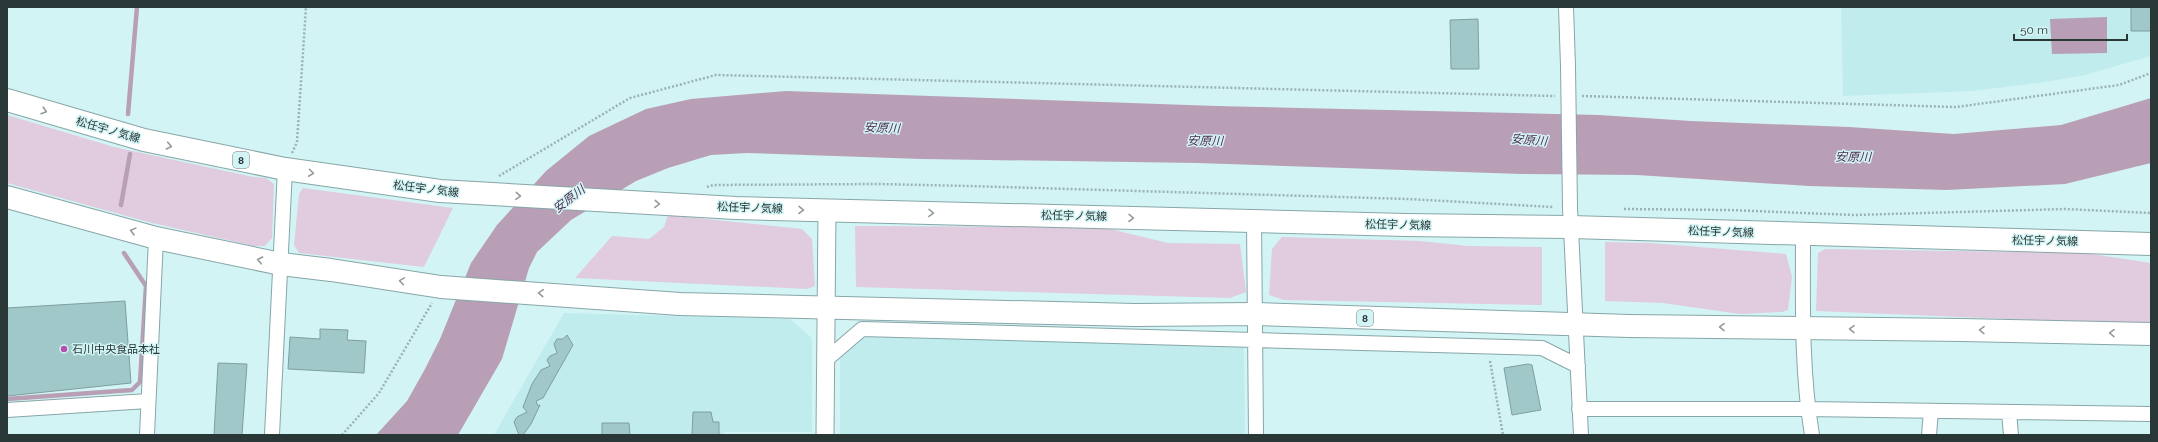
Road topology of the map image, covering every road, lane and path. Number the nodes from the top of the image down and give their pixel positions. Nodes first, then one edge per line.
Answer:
1 (306, 7) edge
2 (1566, 7) edge
3 (2151, 73) edge
4 (1560, 96) dead end
5 (1576, 96) dead end
6 (7, 100) edge
7 (285, 169) junction
8 (496, 177) dead end
9 (705, 187) dead end
10 (7, 197) edge
11 (1618, 208) dead end
12 (828, 210) junction
13 (2151, 213) edge
14 (1570, 218) junction
15 (1254, 221) junction
16 (1803, 235) junction
17 (156, 238) junction
18 (2151, 244) edge
19 (281, 264) junction
20 (441, 287) junction
21 (827, 307) junction
22 (1256, 314) junction
23 (1576, 325) junction
24 (1802, 328) junction
25 (2151, 334) edge
26 (1256, 341) junction
27 (1488, 346) junction
28 (827, 359) junction
29 (1578, 366) junction
30 (148, 401) junction
31 (1579, 409) junction
32 (1807, 409) junction
33 (7, 410) edge
34 (1931, 411) junction
35 (2010, 412) junction
36 (2151, 414) edge
37 (147, 435) edge
38 (272, 435) edge
39 (342, 435) edge
40 (825, 435) edge
41 (1256, 435) edge
42 (1503, 435) edge
43 (1581, 435) edge
44 (1812, 435) edge
45 (1929, 435) edge
46 (2011, 435) edge

1 - 7 path
2 - 14 street, bridge
3 - 5 path
4 - 8 path
6 -> 7 main road, 松任宇ノ気線 / 8
7 -> 12 main road, 松任宇ノ気線 / 8
7 - 19 street
9 - 14 path
17 -> 10 main road, 8
11 - 13 path
12 -> 15 main road, 松任宇ノ気線 / 8
12 - 21 street
14 - 15 main road, 松任宇ノ気線 / 8
14 - 16 main road, 松任宇ノ気線 / 8
14 - 23 street
15 - 22 street
16 - 18 main road, 松任宇ノ気線 / 8
16 - 24 street
19 -> 17 main road, 8
17 - 30 street
20 -> 19 main road, 8
19 - 38 street
21 -> 20 main road, 8
20 - 39 path
21 - 22 main road, 8
21 - 28 street
22 - 23 main road, 8
22 - 26 street
24 -> 23 main road, 8
23 - 29 street
25 -> 24 main road, 8
24 - 32 street
26 - 27 street
26 - 28 street
26 - 41 street
27 - 29 street
27 - 42 path
28 - 40 street
29 - 31 street
30 - 33 street
30 - 37 street
31 - 32 street
31 - 43 street
32 - 34 street
32 - 44 street
34 - 35 street
34 - 45 street
35 - 36 street
35 - 46 street

